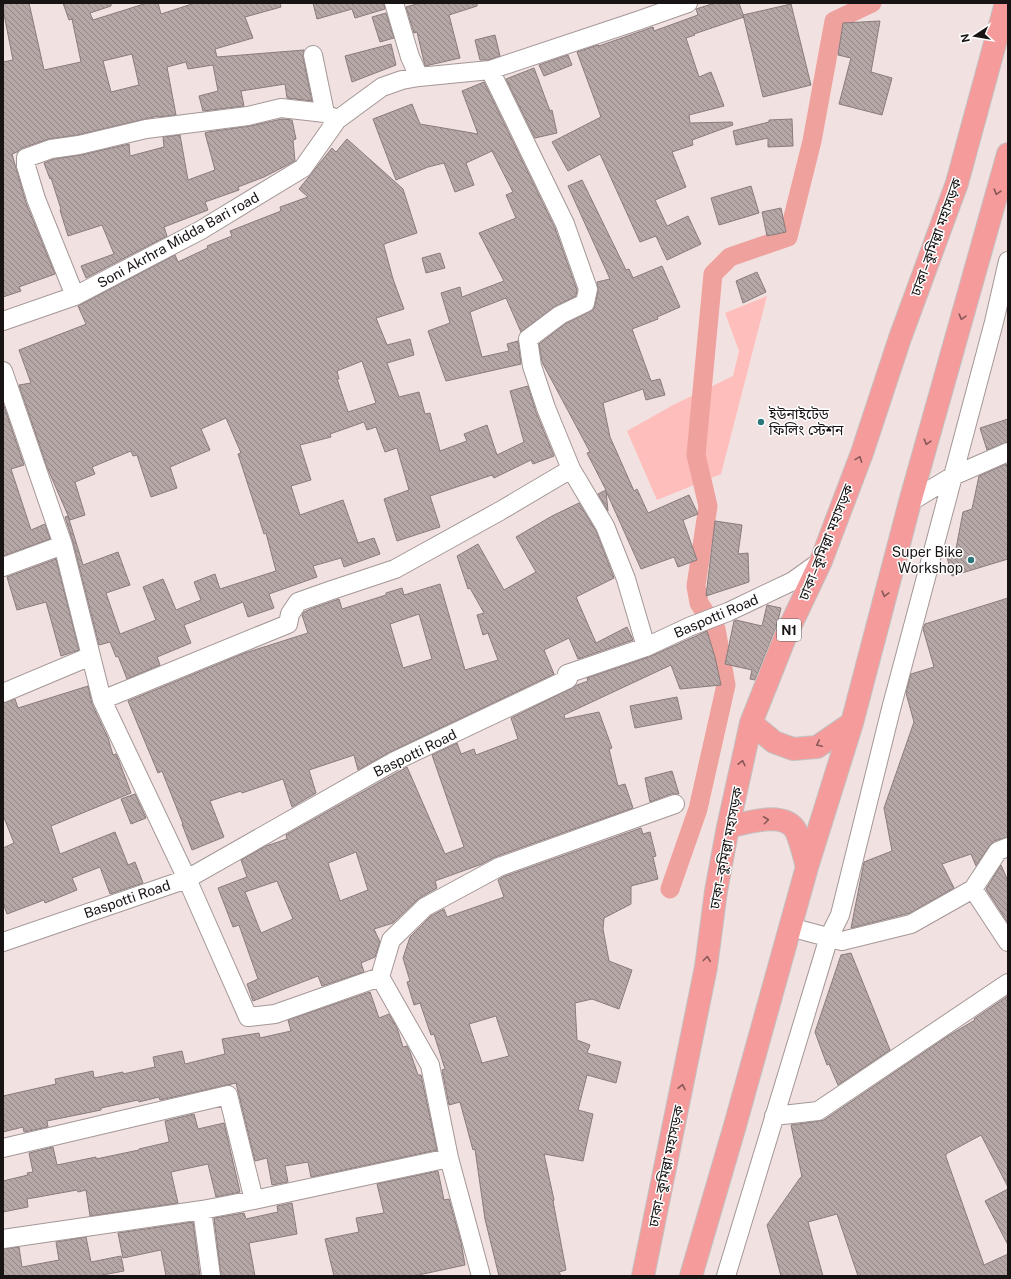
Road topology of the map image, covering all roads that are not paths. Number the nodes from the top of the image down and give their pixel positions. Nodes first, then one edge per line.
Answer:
1 (394, 3) edge
2 (688, 3) edge
3 (1006, 3) edge
4 (313, 55) dead end
5 (490, 70) junction
6 (419, 77) junction
7 (331, 117) junction
8 (1008, 154) edge
9 (1008, 261) edge
10 (75, 296) junction
11 (3, 321) edge
12 (3, 371) edge
13 (1008, 452) edge
14 (571, 469) junction
15 (953, 476) junction
16 (910, 502) junction
17 (63, 545) junction
18 (822, 561) junction
19 (3, 567) edge
20 (646, 647) junction
21 (91, 656) junction
22 (3, 693) edge
23 (102, 700) junction
24 (751, 723) junction
25 (852, 723) junction
26 (675, 804) dead end
27 (728, 827) junction
28 (1008, 847) edge
29 (807, 867) junction
30 (187, 879) junction
31 (973, 889) junction
32 (790, 927) junction
33 (829, 937) junction
34 (3, 942) edge
35 (1008, 942) edge
36 (380, 977) junction
37 (1008, 983) edge
38 (774, 1116) junction
39 (3, 1148) edge
40 (449, 1158) junction
41 (254, 1200) junction
42 (202, 1210) junction
43 (3, 1239) edge
44 (211, 1276) edge
45 (481, 1276) edge
46 (643, 1276) edge
47 (691, 1276) edge
48 (726, 1276) edge

1 - 6 street
2 - 5 street, Soni Akrhra Midda Bari road
18 -> 3 highway, ঢাকা–কুমিল্লা মহাসড়ক / N1
4 - 7 street
5 - 6 street, Soni Akrhra Midda Bari road
5 - 14 street
6 - 7 street, Soni Akrhra Midda Bari road
7 - 10 street, Soni Akrhra Midda Bari road
7 - 10 street
8 -> 16 highway
9 - 15 street
10 - 11 street, Soni Akrhra Midda Bari road
12 - 17 street
13 - 15 street
14 - 20 street
14 - 23 street
15 - 16 street
15 - 33 street
16 -> 25 highway
17 - 19 street
17 - 21 street
18 - 20 street, Baspotti Road
18 - 24 highway, ঢাকা–কুমিল্লা মহাসড়ক / N1
20 - 30 street, Baspotti Road
21 - 22 street
21 - 23 street
23 - 30 street
25 -> 24 highway
27 -> 24 highway, ঢাকা–কুমিল্লা মহাসড়ক / N1
25 - 29 highway
26 - 36 street
27 -> 29 highway
46 -> 27 highway, ঢাকা–কুমিল্লা মহাসড়ক / N1
28 - 31 street
29 - 32 highway
30 - 34 street, Baspotti Road
30 - 36 street
31 - 33 street
31 - 35 street
32 - 33 street
32 - 47 highway
33 - 38 street
36 - 40 street
37 - 38 street
38 - 48 street
39 - 41 street
40 - 41 street
40 - 45 street
41 - 42 street
42 - 43 street
42 - 44 street

